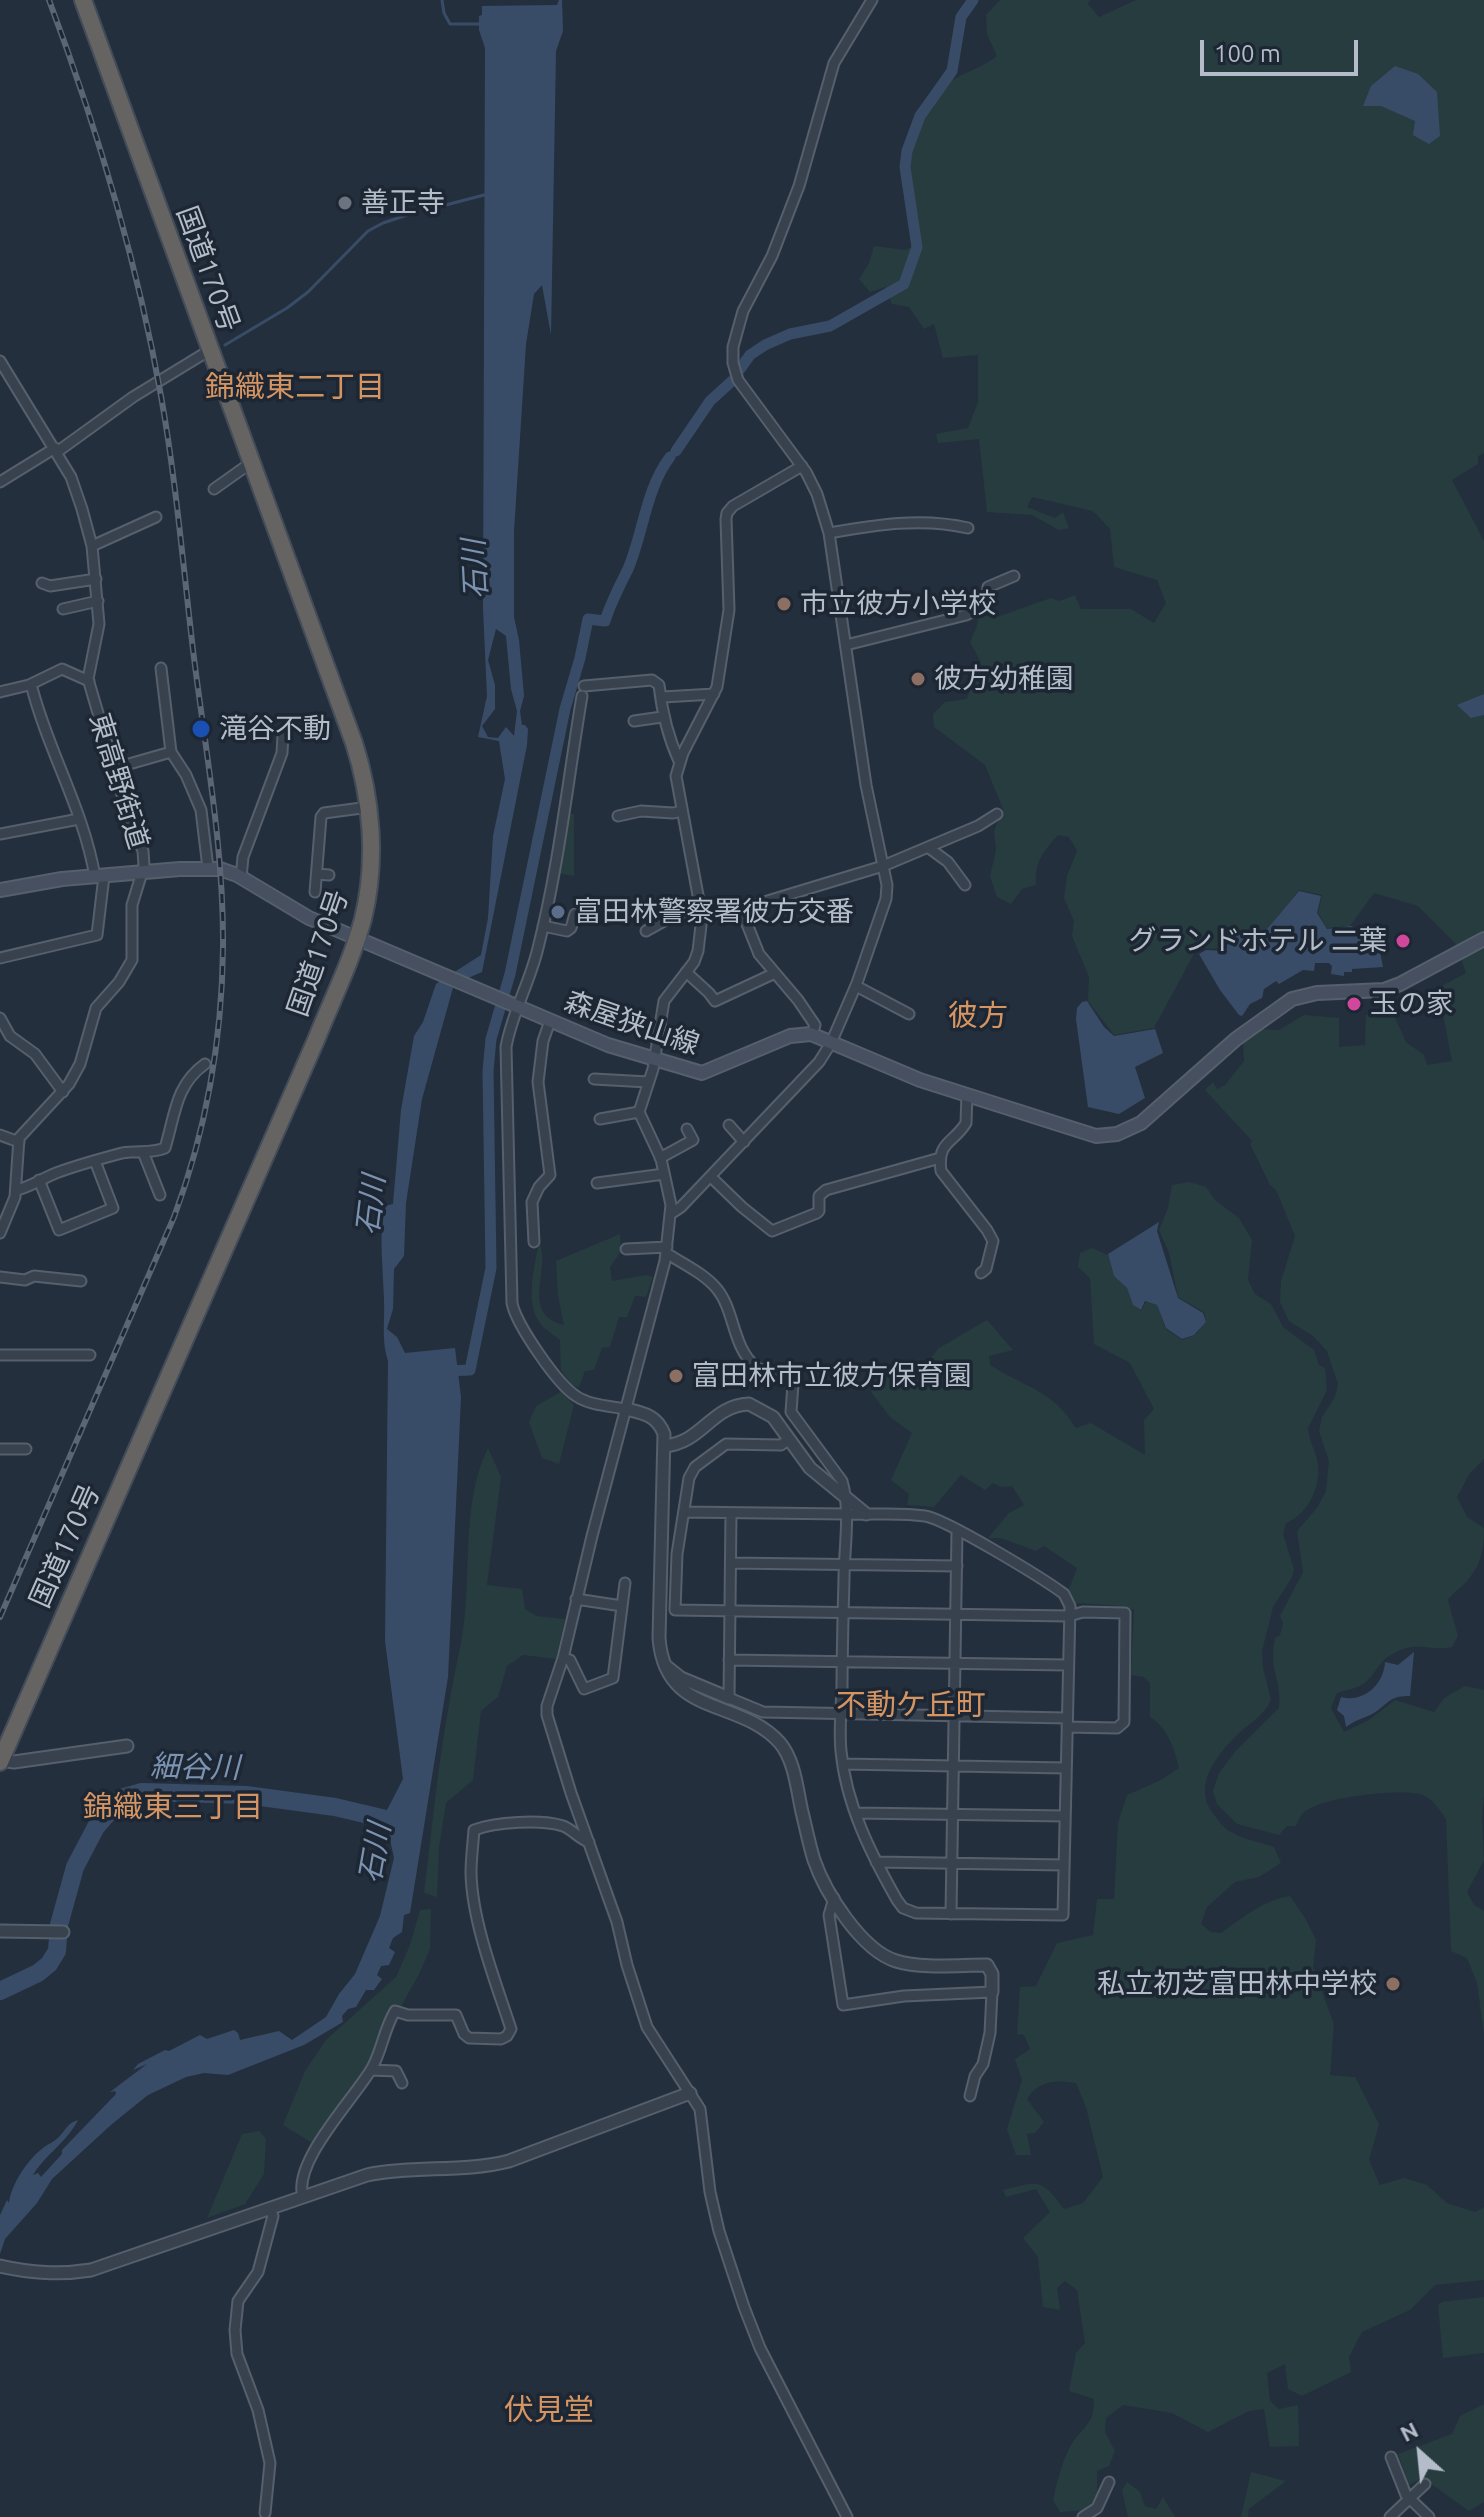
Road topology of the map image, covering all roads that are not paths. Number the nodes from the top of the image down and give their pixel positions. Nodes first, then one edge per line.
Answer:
1 (83, 0) edge
2 (872, 0) edge
3 (210, 350) junction
4 (0, 361) edge
5 (56, 450) junction
6 (252, 462) junction
7 (802, 466) junction
8 (0, 482) edge
9 (214, 489) dead end
10 (156, 517) dead end
11 (968, 528) dead end
12 (829, 533) junction
13 (92, 546) junction
14 (1014, 576) dead end
15 (96, 579) junction
16 (42, 583) dead end
17 (98, 601) junction
18 (63, 609) dead end
19 (846, 645) junction
20 (161, 668) dead end
21 (89, 681) junction
22 (31, 684) junction
23 (0, 692) edge
24 (714, 694) junction
25 (663, 697) junction
26 (662, 717) junction
27 (634, 721) dead end
28 (283, 735) dead end
29 (171, 752) junction
30 (679, 761) junction
31 (115, 768) junction
32 (369, 807) junction
33 (682, 811) junction
34 (997, 814) dead end
35 (618, 816) dead end
36 (79, 819) junction
37 (0, 834) edge
38 (929, 848) junction
39 (883, 866) junction
40 (208, 868) junction
41 (141, 872) junction
42 (317, 874) junction
43 (329, 875) dead end
44 (100, 876) junction
45 (241, 878) junction
46 (965, 885) dead end
47 (0, 890) edge
48 (315, 892) dead end
49 (741, 909) junction
50 (583, 911) dead end
51 (702, 917) junction
52 (543, 926) junction
53 (646, 931) dead end
54 (357, 938) junction
55 (1484, 939) edge
56 (0, 958) edge
57 (686, 972) junction
58 (775, 973) junction
59 (856, 986) junction
60 (517, 1005) junction
61 (909, 1014) dead end
62 (0, 1018) edge
63 (550, 1021) junction
64 (812, 1035) junction
65 (831, 1043) junction
66 (655, 1059) junction
67 (205, 1064) dead end
68 (594, 1079) dead end
69 (648, 1082) junction
70 (63, 1092) junction
71 (967, 1094) junction
72 (639, 1112) junction
73 (600, 1119) dead end
74 (729, 1125) dead end
75 (687, 1129) dead end
76 (0, 1135) edge
77 (19, 1142) junction
78 (744, 1142) junction
79 (143, 1152) junction
80 (660, 1158) junction
81 (940, 1158) junction
82 (95, 1161) junction
83 (664, 1174) junction
84 (711, 1177) junction
85 (39, 1180) junction
86 (597, 1183) dead end
87 (17, 1190) junction
88 (160, 1195) dead end
89 (672, 1213) junction
90 (0, 1233) edge
91 (534, 1242) dead end
92 (626, 1249) dead end
93 (666, 1250) junction
94 (981, 1273) dead end
95 (0, 1277) edge
96 (81, 1281) dead end
97 (0, 1355) edge
98 (90, 1355) dead end
99 (625, 1409) junction
100 (788, 1440) junction
101 (664, 1446) junction
102 (0, 1449) edge
103 (26, 1449) dead end
104 (846, 1498) junction
105 (684, 1512) junction
106 (731, 1513) junction
107 (845, 1514) junction
108 (866, 1514) junction
109 (957, 1531) junction
110 (731, 1563) junction
111 (844, 1564) junction
112 (957, 1566) junction
113 (625, 1583) dead end
114 (576, 1599) junction
115 (622, 1606) junction
116 (730, 1611) junction
117 (843, 1613) junction
118 (956, 1614) junction
119 (1069, 1616) junction
120 (563, 1658) junction
121 (729, 1660) junction
122 (663, 1662) junction
123 (842, 1662) junction
124 (955, 1663) junction
125 (1067, 1665) junction
126 (729, 1698) junction
127 (841, 1713) junction
128 (955, 1714) junction
129 (1067, 1722) junction
130 (127, 1746) dead end
131 (0, 1761) edge
132 (843, 1764) junction
133 (954, 1766) junction
134 (1066, 1768) junction
135 (856, 1813) junction
136 (953, 1814) junction
137 (1065, 1816) junction
138 (589, 1842) junction
139 (876, 1862) junction
140 (952, 1863) junction
141 (1064, 1865) junction
142 (834, 1898) junction
143 (951, 1914) junction
144 (0, 1931) edge
145 (58, 1932) dead end
146 (992, 1992) junction
147 (371, 2070) junction
148 (402, 2083) dead end
149 (690, 2093) junction
150 (970, 2096) dead end
151 (303, 2197) junction
152 (270, 2209) junction
153 (0, 2266) edge
154 (1391, 2457) dead end
155 (1109, 2482) dead end
156 (1425, 2484) dead end
157 (1410, 2498) junction
158 (265, 2513) dead end
159 (847, 2517) edge
160 (1083, 2517) edge
161 (1390, 2517) edge
162 (1429, 2517) edge

1 - 3 highway, 国道170号
2 - 7 street
3 - 5 street
3 - 6 highway, 国道170号
4 - 5 street, 東高野街道
5 - 8 street
5 - 13 street, 東高野街道
6 - 9 street
6 - 32 highway, 国道170号
7 - 12 street
7 - 24 street
10 - 13 street
11 - 12 street
12 - 19 street
13 - 15 street, 東高野街道
14 - 19 street
15 - 16 street
15 - 17 street, 東高野街道
17 - 18 street
17 - 21 street, 東高野街道
19 - 39 street
20 - 29 street
21 - 22 street
21 - 31 street, 東高野街道
22 - 23 street
22 - 36 street
24 - 25 street
24 - 30 street
25 - 26 street
25 - 52 street
26 - 27 street
26 - 30 street
28 - 45 street
29 - 31 street
29 - 40 street
30 - 33 street
31 - 41 street, 東高野街道
32 - 42 street
32 - 54 highway, 国道170号
33 - 35 street
33 - 51 street
34 - 38 street
36 - 37 street
36 - 44 street
38 - 39 street
38 - 46 street
39 - 49 street
39 - 59 street
40 - 41 main road, 森屋狭山線
40 - 45 main road, 森屋狭山線
41 - 44 main road, 森屋狭山線
41 - 70 street, 東高野街道
42 - 43 street
42 - 48 street
44 - 47 main road, 森屋狭山線
44 - 56 street
45 - 54 main road, 森屋狭山線
49 - 51 street
49 - 58 street
50 - 52 street
51 - 53 street
51 - 57 street
52 - 60 street
54 - 60 main road, 森屋狭山線
54 - 131 highway, 国道170号
55 - 71 main road
57 - 58 street
57 - 66 street
58 - 64 street
59 - 61 street
59 - 65 street
60 - 63 main road, 森屋狭山線
60 - 99 street
62 - 70 street
63 - 66 main road, 森屋狭山線
63 - 91 street
64 - 65 main road
64 - 66 main road, 森屋狭山線
65 - 71 main road
65 - 78 street
66 - 69 street
67 - 79 street
68 - 69 street
69 - 72 street
70 - 77 street, 東高野街道
71 - 81 street
72 - 73 street
72 - 80 street
74 - 78 street
75 - 80 street
76 - 77 street
77 - 87 street
78 - 84 street
79 - 82 street
79 - 88 street
80 - 83 street
81 - 84 street
81 - 94 street
82 - 85 street
82 - 85 street
83 - 86 street
83 - 89 street
84 - 89 street
85 - 87 street
87 - 90 street
89 - 93 street
92 - 93 street
93 - 99 street
93 - 104 street
95 - 96 street
97 - 98 street
99 - 101 street
99 - 114 street
100 - 101 street
100 - 104 street
100 - 105 street
101 - 122 street
102 - 103 street
104 - 107 street
104 - 108 street
105 - 106 street
105 - 116 street
106 - 107 street
106 - 110 street
107 - 108 street
107 - 111 street
108 - 109 street
109 - 112 street
109 - 119 street
110 - 111 street
110 - 116 street
111 - 112 street
111 - 117 street
112 - 118 street
113 - 115 street
114 - 115 street
114 - 120 street
115 - 120 street
116 - 117 street
116 - 121 street
117 - 118 street
117 - 123 street
118 - 119 street
118 - 124 street
119 - 125 street
119 - 129 street
120 - 138 street
121 - 123 street
121 - 126 street
122 - 126 street
122 - 142 street
123 - 124 street
123 - 127 street
124 - 125 street
124 - 128 street
125 - 129 street
126 - 127 street
127 - 128 street
127 - 132 street
128 - 129 street
128 - 133 street
129 - 134 street
130 - 131 street
132 - 133 street
132 - 135 street
133 - 134 street
133 - 136 street
134 - 137 street
135 - 136 street
135 - 139 street
136 - 137 street
136 - 140 street
137 - 141 street
138 - 147 street
138 - 149 street
139 - 140 street
139 - 143 street
140 - 141 street
140 - 143 street
141 - 143 street
142 - 146 street
142 - 146 street
144 - 145 street
146 - 150 street
147 - 148 street
147 - 151 street
149 - 151 street
149 - 159 street
151 - 152 street
152 - 153 street
152 - 158 street
154 - 157 street
155 - 160 street
156 - 157 street
157 - 161 street
157 - 162 street

